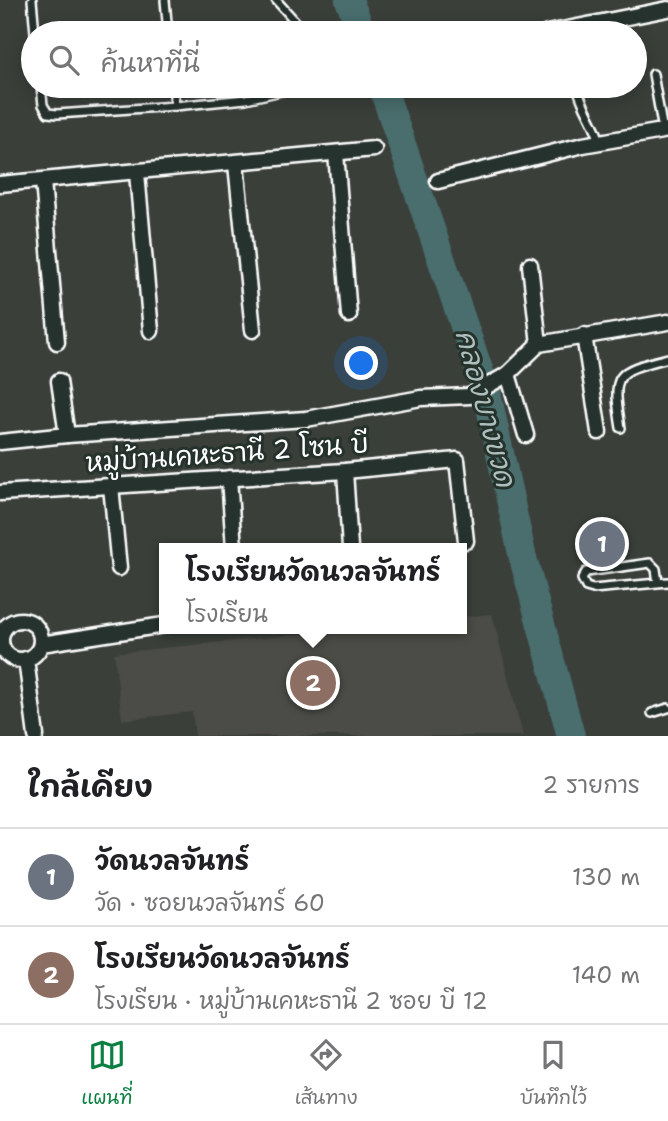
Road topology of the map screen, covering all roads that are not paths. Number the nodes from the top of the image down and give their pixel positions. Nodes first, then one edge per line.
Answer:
1 (32, 0) edge
2 (165, 0) edge
3 (276, 0) edge
4 (668, 9) edge
5 (34, 21) edge
6 (167, 21) edge
7 (295, 21) dead end
8 (608, 21) edge
9 (653, 74) dead end
10 (42, 98) edge
11 (174, 98) edge
12 (250, 98) edge
13 (580, 98) edge
14 (175, 106) junction
15 (665, 131) edge
16 (600, 142) junction
17 (374, 149) dead end
18 (336, 153) junction
19 (236, 164) junction
20 (137, 173) junction
21 (43, 181) junction
22 (438, 181) dead end
23 (0, 184) edge
24 (530, 265) dead end
25 (349, 315) dead end
26 (668, 322) edge
27 (253, 330) dead end
28 (151, 331) dead end
29 (583, 335) junction
30 (57, 342) dead end
31 (539, 344) junction
32 (668, 358) edge
33 (508, 374) junction
34 (59, 381) dead end
35 (621, 428) dead end
36 (599, 432) dead end
37 (67, 435) junction
38 (526, 435) dead end
39 (0, 442) edge
40 (345, 471) junction
41 (229, 478) junction
42 (111, 486) junction
43 (0, 494) edge
44 (466, 541) dead end
45 (234, 543) edge
46 (350, 543) edge
47 (119, 568) dead end
48 (668, 582) edge
49 (658, 583) junction
50 (159, 626) edge
51 (41, 644) junction
52 (1, 645) edge
53 (26, 659) junction
54 (668, 708) edge
55 (652, 713) dead end
56 (36, 736) edge

1 - 5 lane
2 - 6 lane
3 - 7 lane
4 - 8 street
9 - 15 lane
10 - 14 lane
11 - 14 lane
12 - 14 lane
13 - 16 lane
15 - 16 street
16 - 22 street
17 - 18 street
18 - 19 street
18 - 25 street
19 - 20 street
19 - 27 street
20 - 21 street
20 - 28 street
21 - 23 street
21 - 30 street
24 - 31 street
26 - 29 street
29 - 31 street
29 - 36 street
31 - 33 street
32 - 35 lane
33 - 37 street
33 - 38 street
34 - 37 street
37 - 39 street
40 - 41 street, หมู่บ้านเคหะธานี 2 โซน บี
40 - 44 street, หมู่บ้านเคหะธานี 2 โซน บี
40 - 46 street
41 - 42 street, หมู่บ้านเคหะธานี 2 โซน บี
41 - 45 street
42 - 43 street, หมู่บ้านเคหะธานี 2 โซน บี
42 - 47 street
48 - 49 lane
49 - 49 lane
50 - 51 street
51 - 52 street
51 - 53 street
52 - 53 street
53 - 56 street
54 - 55 lane

